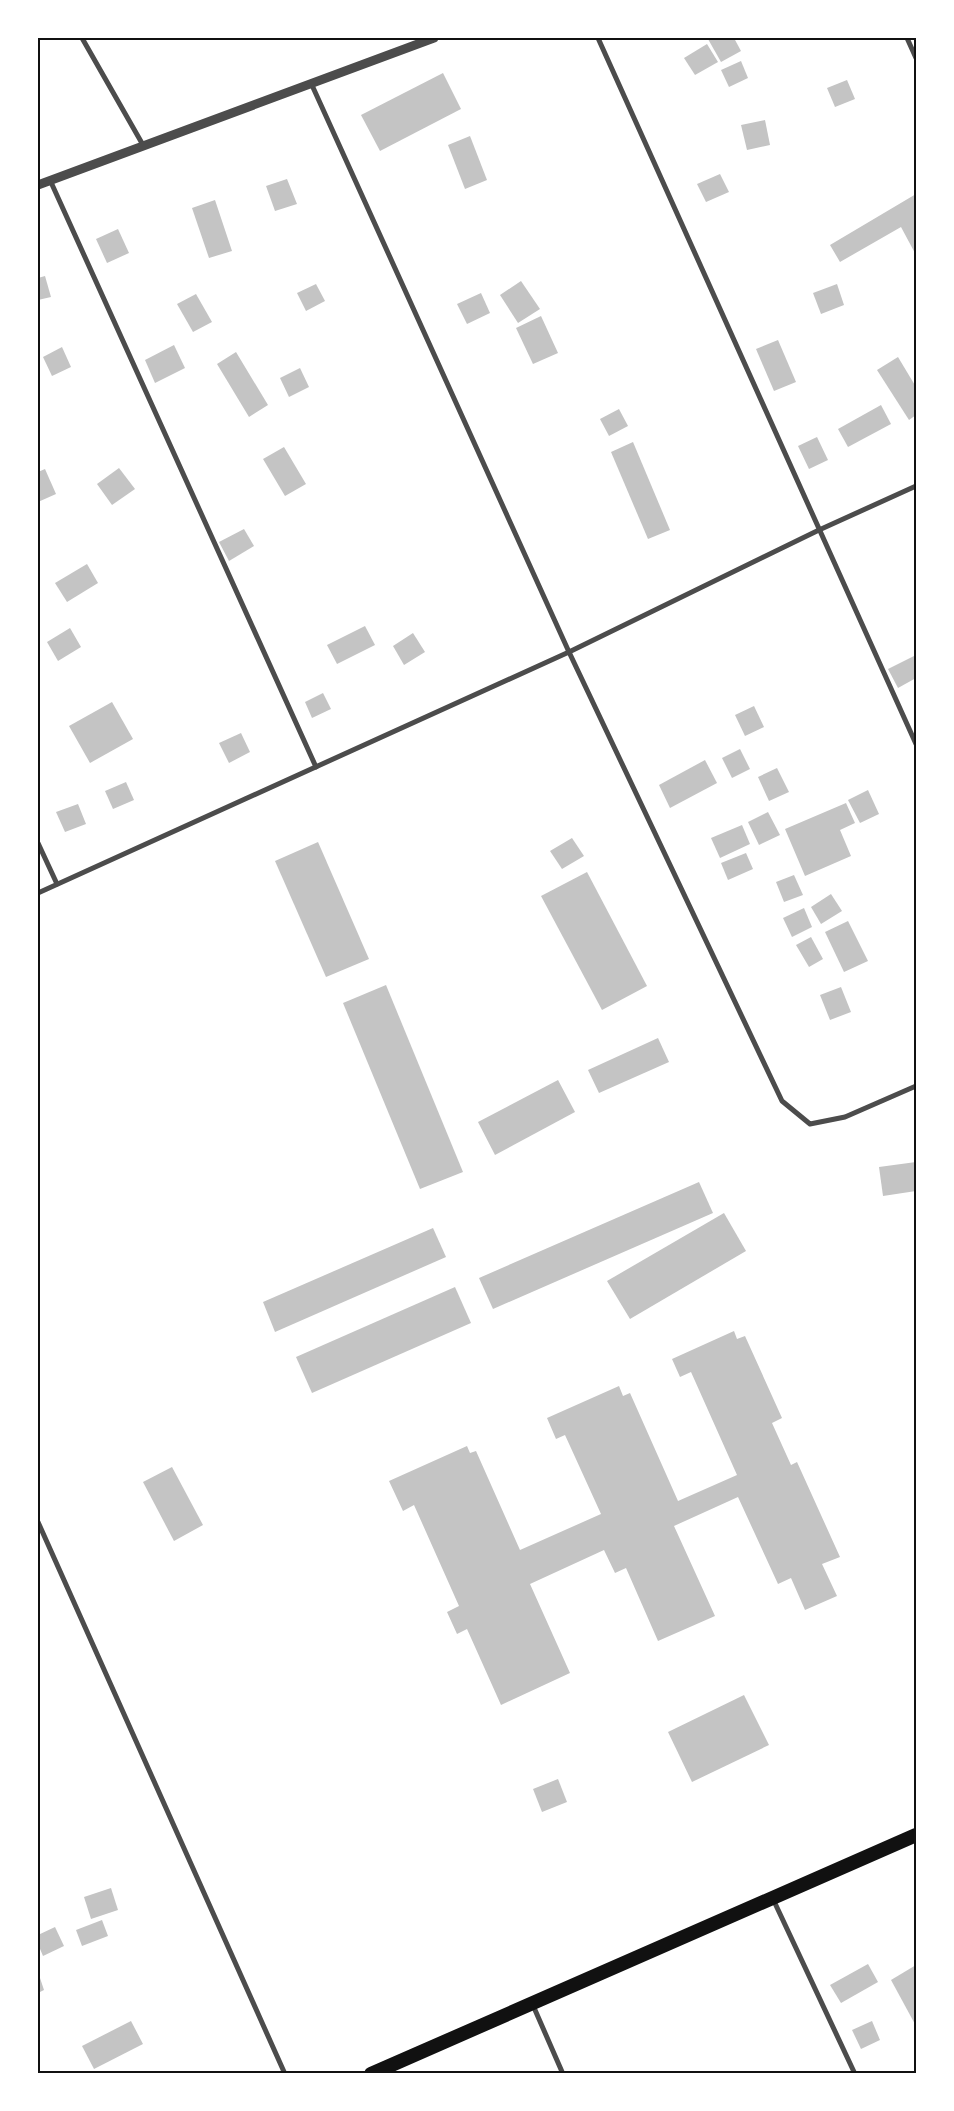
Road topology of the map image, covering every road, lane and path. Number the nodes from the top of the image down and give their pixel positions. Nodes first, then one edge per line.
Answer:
1 (82, 38) edge
2 (432, 38) edge
3 (598, 38) edge
4 (907, 38) edge
5 (916, 58) edge
6 (311, 83) junction
7 (143, 145) junction
8 (50, 180) junction
9 (38, 185) edge
10 (916, 486) edge
11 (819, 530) junction
12 (569, 652) junction
13 (916, 744) edge
14 (316, 767) junction
15 (38, 843) edge
16 (58, 884) junction
17 (38, 893) edge
18 (916, 1086) edge
19 (38, 1522) edge
20 (916, 1835) edge
21 (772, 1899) junction
22 (532, 2003) junction
23 (285, 2074) edge
24 (371, 2074) edge
25 (562, 2074) edge
26 (855, 2074) edge

1 - 7 street
2 - 6 street
3 - 11 street
4 - 5 street
6 - 7 street
6 - 12 street
7 - 8 street
8 - 9 street
8 - 14 street
10 - 11 street
11 - 12 street
11 - 13 street
12 - 14 street
12 - 18 street
14 - 16 street
15 - 16 street
16 - 17 street
19 - 23 street
20 - 21 highway
21 - 22 highway
21 - 26 street
22 - 24 highway
22 - 25 street

